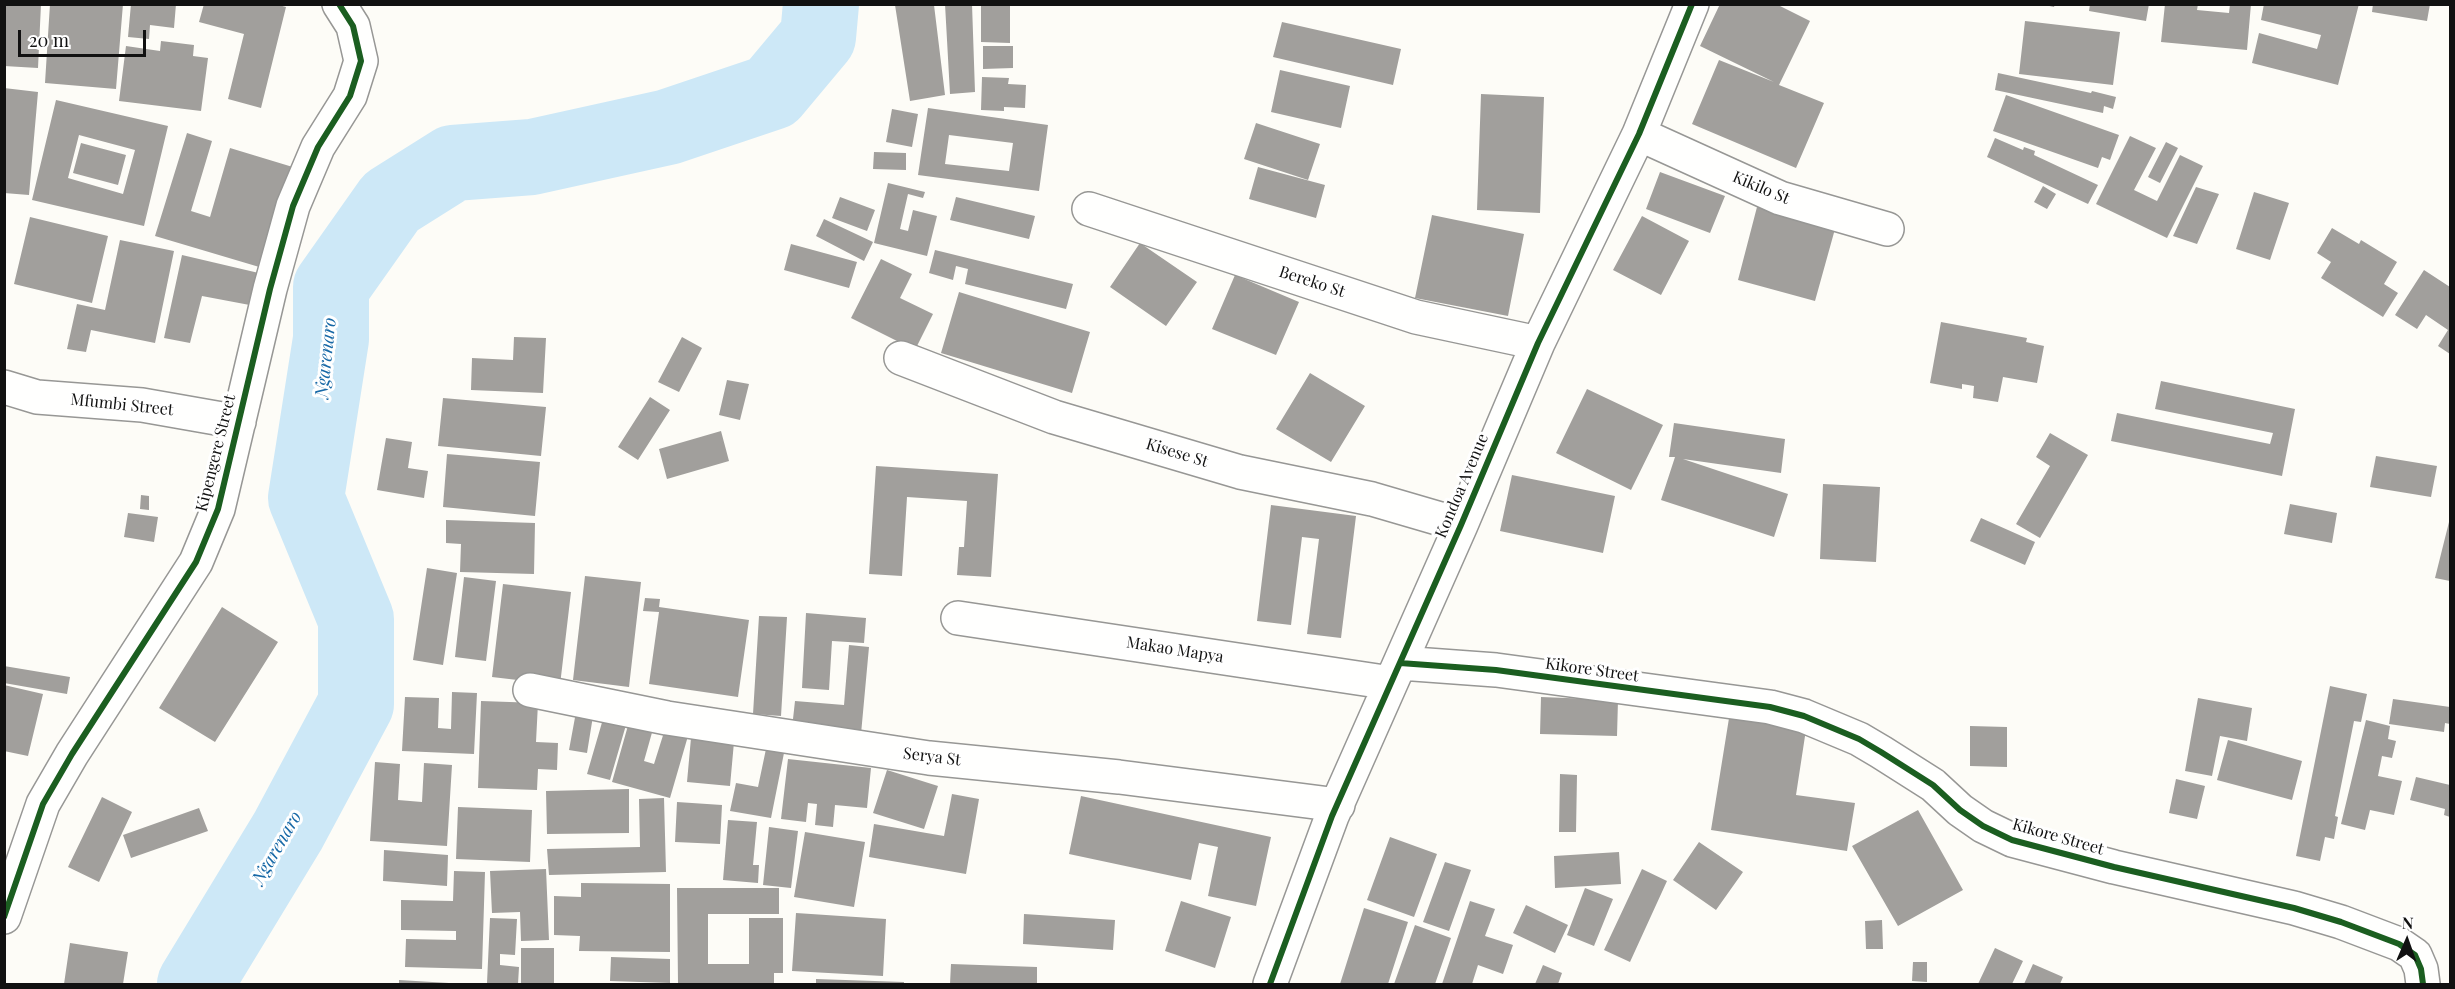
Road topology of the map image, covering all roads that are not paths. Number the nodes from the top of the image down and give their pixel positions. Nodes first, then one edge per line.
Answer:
1 (339, 4) edge
2 (1692, 4) edge
3 (1640, 134) junction
4 (1089, 209) dead end
5 (1887, 229) dead end
6 (1538, 343) junction
7 (901, 358) dead end
8 (4, 387) edge
9 (239, 422) junction
10 (1461, 525) junction
11 (958, 618) dead end
12 (1395, 673) junction
13 (530, 690) dead end
14 (1338, 805) junction
15 (4, 917) edge
16 (1270, 984) edge
17 (2423, 984) edge

1 - 9 street, Kipengere Street
2 - 3 street, Kondoa Avenue
3 - 5 street, Kikilo St
3 - 6 street, Kondoa Avenue
4 - 6 street, Bereko St
6 - 10 street, Kondoa Avenue
7 - 10 street, Kisese St
8 - 9 street, Mfumbi Street
9 - 15 street, Kipengere Street
10 - 12 street, Kondoa Avenue
11 - 12 street, Makao Mapya
12 - 14 street, Kondoa Avenue
12 - 17 street, Kikore Street
13 - 14 street, Serya St
14 - 16 street, Kondoa Avenue

